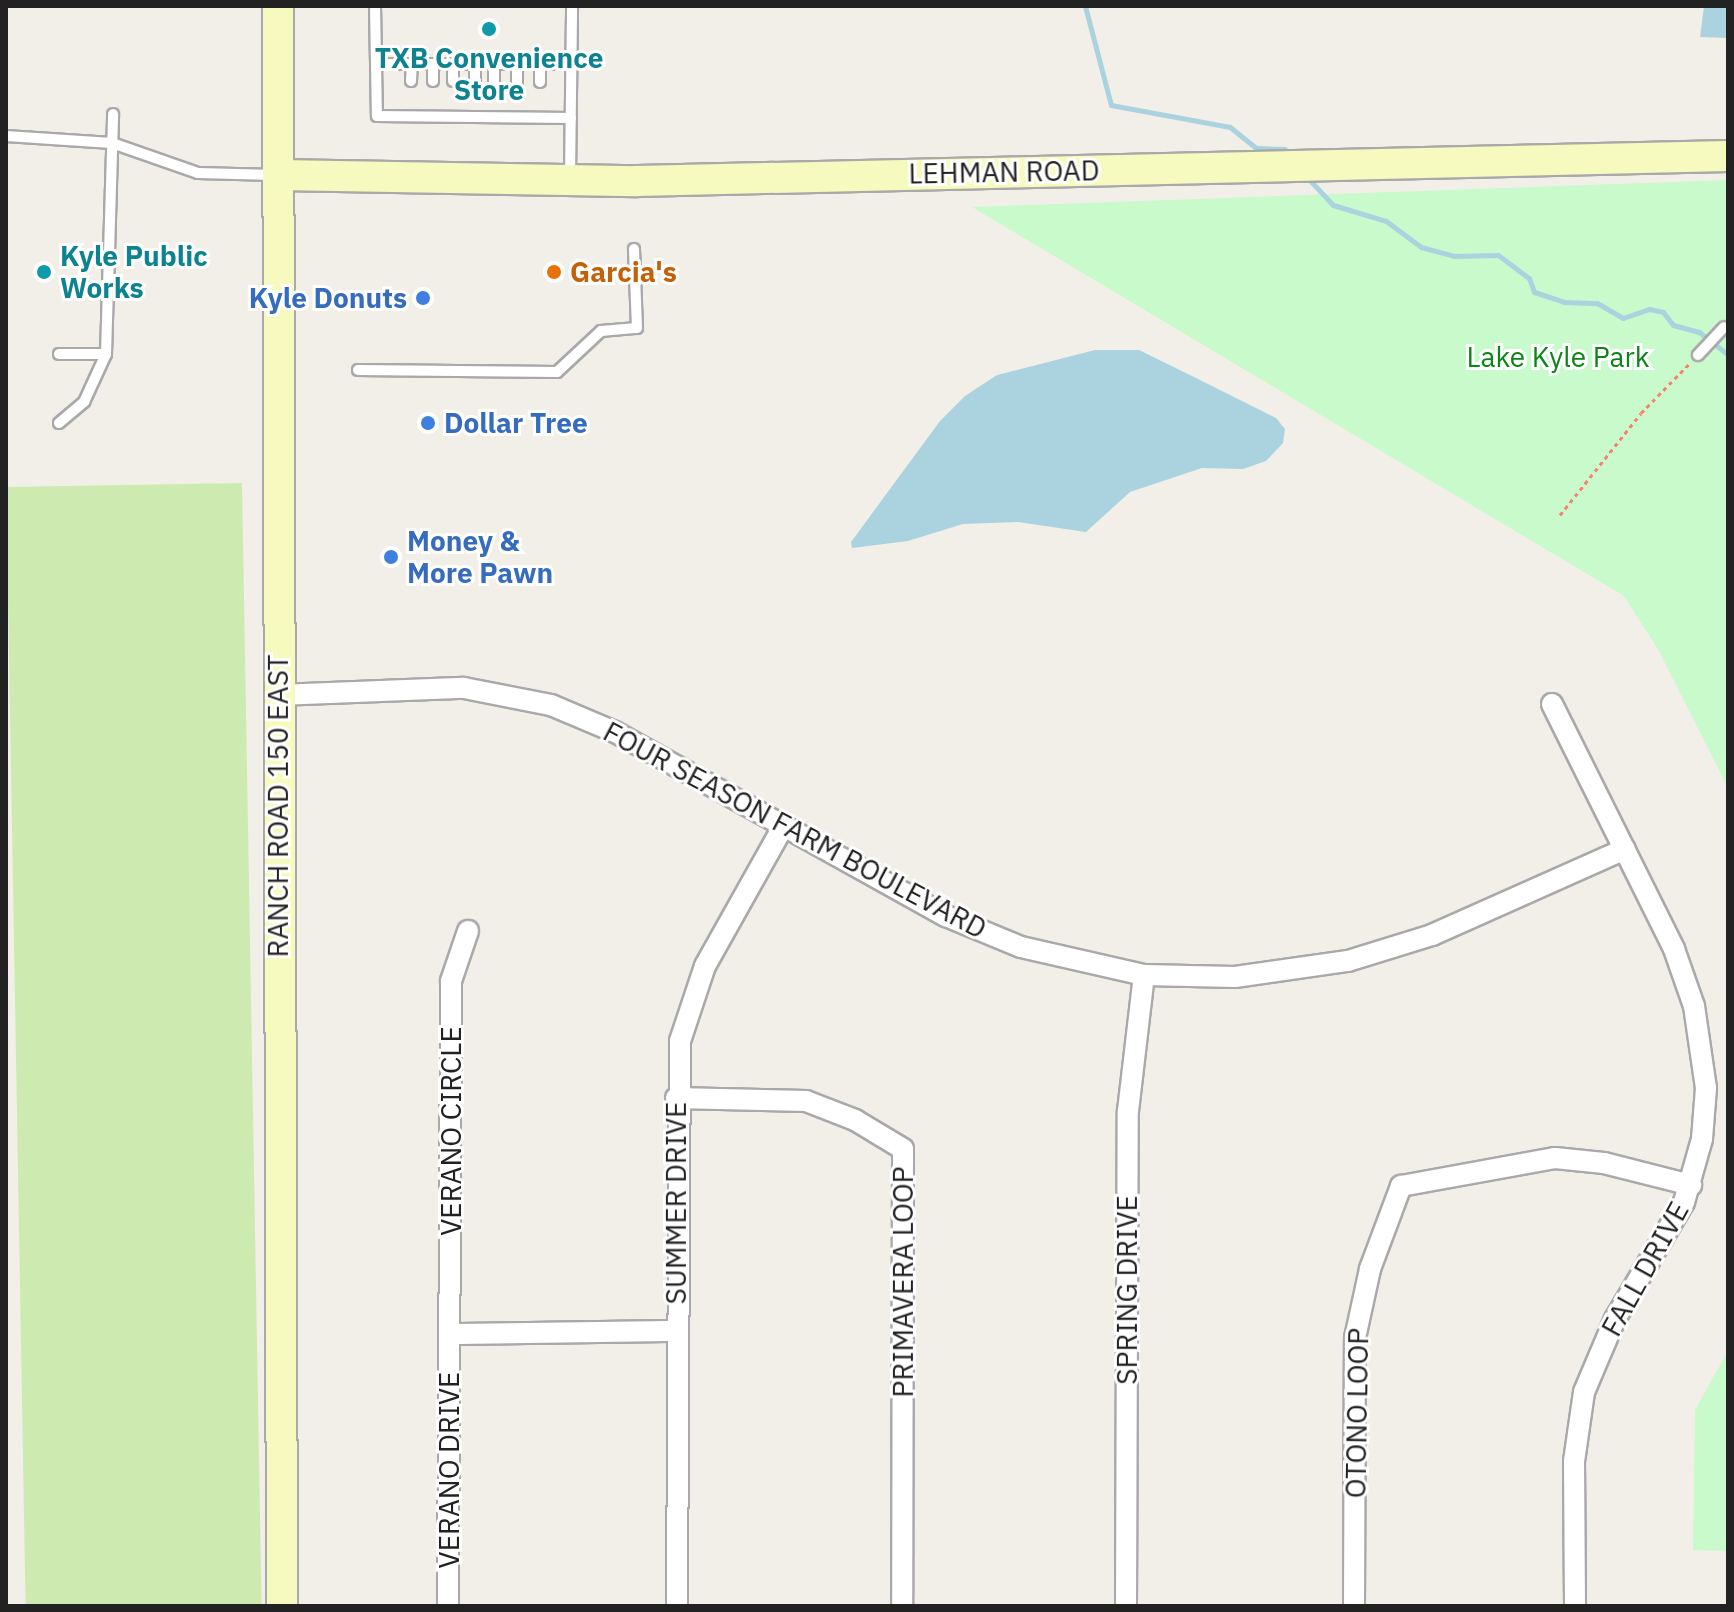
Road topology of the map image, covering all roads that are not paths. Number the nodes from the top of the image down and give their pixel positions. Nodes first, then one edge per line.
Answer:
1 (278, 6) edge
2 (375, 6) edge
3 (572, 6) edge
4 (376, 64) junction
5 (412, 64) junction
6 (433, 64) junction
7 (475, 64) junction
8 (517, 64) junction
9 (540, 64) junction
10 (571, 64) junction
11 (453, 65) junction
12 (494, 65) junction
13 (411, 81) dead end
14 (433, 81) dead end
15 (453, 81) dead end
16 (475, 81) dead end
17 (494, 81) dead end
18 (517, 82) dead end
19 (540, 82) dead end
20 (494, 103) dead end
21 (411, 104) dead end
22 (432, 104) dead end
23 (452, 104) dead end
24 (474, 104) dead end
25 (517, 104) dead end
26 (540, 104) dead end
27 (113, 114) dead end
28 (411, 116) junction
29 (432, 117) junction
30 (452, 117) junction
31 (474, 117) junction
32 (494, 117) junction
33 (517, 118) junction
34 (539, 118) junction
35 (571, 118) junction
36 (6, 136) edge
37 (112, 143) junction
38 (1728, 156) edge
39 (279, 175) junction
40 (570, 179) junction
41 (634, 249) dead end
42 (1724, 327) dead end
43 (59, 354) dead end
44 (106, 354) junction
45 (1698, 355) road end
46 (358, 370) dead end
47 (59, 423) dead end
48 (278, 695) junction
49 (1552, 704) dead end
50 (784, 825) junction
51 (1625, 849) junction
52 (468, 931) dead end
53 (1144, 975) junction
54 (676, 1098) junction
55 (1691, 1185) junction
56 (676, 1331) junction
57 (451, 1334) junction
58 (282, 1606) edge
59 (448, 1606) edge
60 (677, 1606) edge
61 (902, 1606) edge
62 (1126, 1606) edge
63 (1354, 1606) edge
64 (1575, 1606) edge

1 - 39 main road, RANCH ROAD 150 EAST
2 - 4 lane
3 - 10 lane
4 - 5 lane
4 - 28 lane
5 - 6 lane
5 - 13 lane
6 - 11 lane
6 - 14 lane
7 - 11 lane
7 - 12 lane
7 - 16 lane
8 - 9 lane
8 - 12 lane
8 - 18 lane
9 - 10 lane
9 - 19 lane
10 - 35 lane
11 - 15 lane
12 - 17 lane
20 - 32 lane
21 - 28 lane
22 - 29 lane
23 - 30 lane
24 - 31 lane
25 - 33 lane
26 - 34 lane
27 - 37 lane
28 - 29 lane
29 - 30 lane
30 - 31 lane
31 - 32 lane
32 - 33 lane
33 - 34 lane
34 - 35 lane
35 - 40 lane
36 - 37 lane
37 - 39 lane
37 - 44 lane
38 - 40 main road, LEHMAN ROAD
39 - 40 main road, LEHMAN ROAD
39 - 48 main road, RANCH ROAD 150 EAST
41 - 46 lane
42 - 45 lane
43 - 44 lane
44 - 47 lane
48 - 50 street, FOUR SEASON FARM BOULEVARD
48 - 58 main road, RANCH ROAD 150 EAST
49 - 51 street, FALL DRIVE
50 - 53 street, FOUR SEASON FARM BOULEVARD
50 - 54 street, SUMMER DRIVE
51 - 53 street, FOUR SEASON FARM BOULEVARD
51 - 55 street, FALL DRIVE
52 - 57 street, VERANO CIRCLE
53 - 62 street, SPRING DRIVE
54 - 56 street, SUMMER DRIVE
54 - 61 street, PRIMAVERA LOOP
55 - 63 street, OTONO LOOP
55 - 64 street, FALL DRIVE
56 - 57 street
56 - 60 street, SUMMER DRIVE
57 - 59 street, VERANO DRIVE

